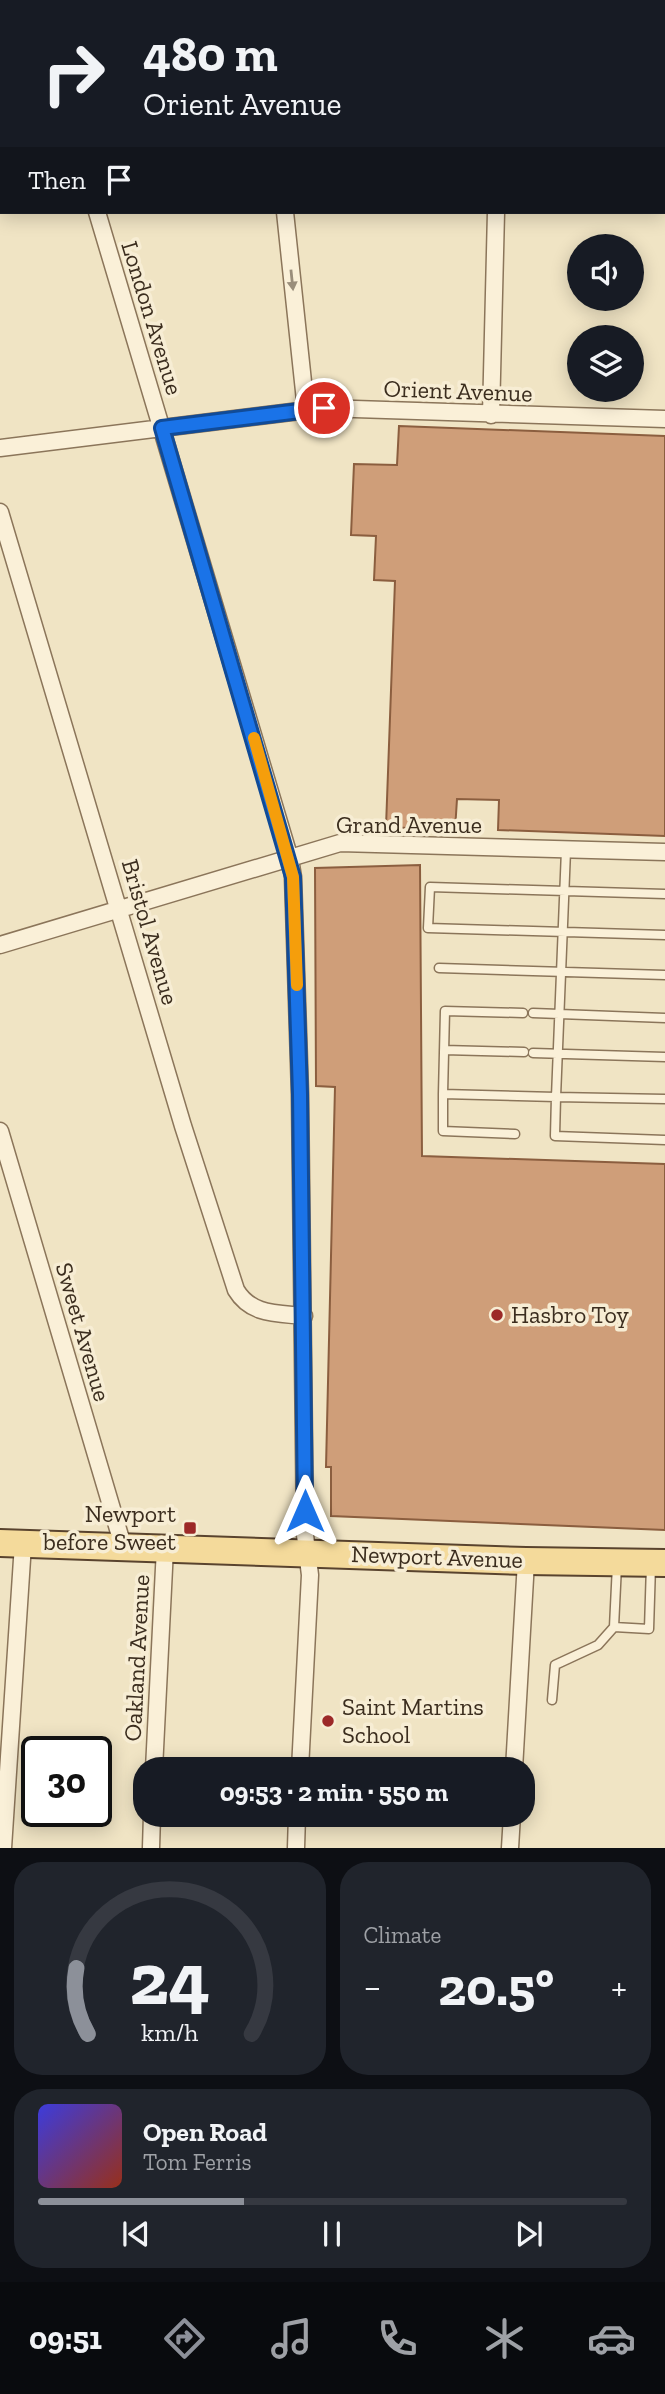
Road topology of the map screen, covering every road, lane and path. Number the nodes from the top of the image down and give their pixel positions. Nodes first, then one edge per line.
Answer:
1 (98, 214) edge
2 (285, 214) edge
3 (496, 214) edge
4 (306, 410) junction
5 (491, 415) junction
6 (665, 419) edge
7 (162, 428) junction
8 (0, 448) edge
9 (0, 512) edge
10 (566, 850) junction
11 (665, 852) edge
12 (289, 859) junction
13 (564, 891) junction
14 (665, 894) edge
15 (119, 909) junction
16 (562, 931) junction
17 (665, 935) edge
18 (0, 945) edge
19 (439, 968) dead end
20 (560, 972) junction
21 (665, 975) edge
22 (523, 1013) dead end
23 (533, 1013) dead end
24 (558, 1013) junction
25 (665, 1018) edge
26 (444, 1050) junction
27 (557, 1054) junction
28 (665, 1057) edge
29 (443, 1094) junction
30 (556, 1097) junction
31 (665, 1099) edge
32 (0, 1131) edge
33 (516, 1134) dead end
34 (665, 1140) edge
35 (304, 1316) junction
36 (11, 1544) edge
37 (122, 1546) junction
38 (165, 1548) junction
39 (307, 1552) junction
40 (526, 1560) junction
41 (617, 1562) junction
42 (658, 1562) edge
43 (614, 1627) junction
44 (552, 1700) dead end
45 (6, 1723) edge
46 (156, 1757) edge
47 (301, 1757) edge
48 (515, 1757) edge
49 (152, 1827) edge
50 (297, 1827) edge
51 (511, 1827) edge
52 (3, 1848) edge
53 (151, 1848) edge
54 (296, 1848) edge
55 (510, 1848) edge

1 - 7 street, London Avenue
2 -> 4 street
3 - 5 street
4 - 5 street, Orient Avenue
4 - 7 street, Orient Avenue
5 - 6 street, Orient Avenue
7 - 8 street, Orient Avenue
7 - 12 street, London Avenue
9 - 15 street, Bristol Avenue
10 - 11 street, Grand Avenue
10 - 12 street, Grand Avenue
10 - 13 lane
12 - 15 street, Grand Avenue
12 - 35 street, London Avenue
13 - 14 lane
13 - 16 lane
13 - 16 lane
15 - 18 street, Grand Avenue
15 - 35 street, Bristol Avenue
16 - 17 lane
16 - 20 lane
19 - 20 lane
20 - 21 lane
20 - 24 lane
22 - 26 lane
23 - 24 lane
24 - 25 lane
24 - 27 lane
26 - 27 lane
26 - 29 lane
27 - 28 lane
27 - 30 lane
29 - 30 lane
29 - 33 lane
30 - 31 lane
30 - 34 lane
32 - 37 street, Sweet Avenue
35 - 39 street, London Avenue
36 - 37 main road, Newport Avenue
36 - 45 street
37 - 38 main road, Newport Avenue
38 - 39 main road, Newport Avenue
38 - 46 street, Oakland Avenue
39 - 40 main road, Newport Avenue
39 - 47 street, London Avenue
40 - 41 main road, Newport Avenue
40 - 48 street
41 - 42 main road, Newport Avenue
41 - 43 lane
42 - 43 lane
43 - 44 lane
45 - 52 street
49 - 53 street
50 - 54 street
51 - 55 street

